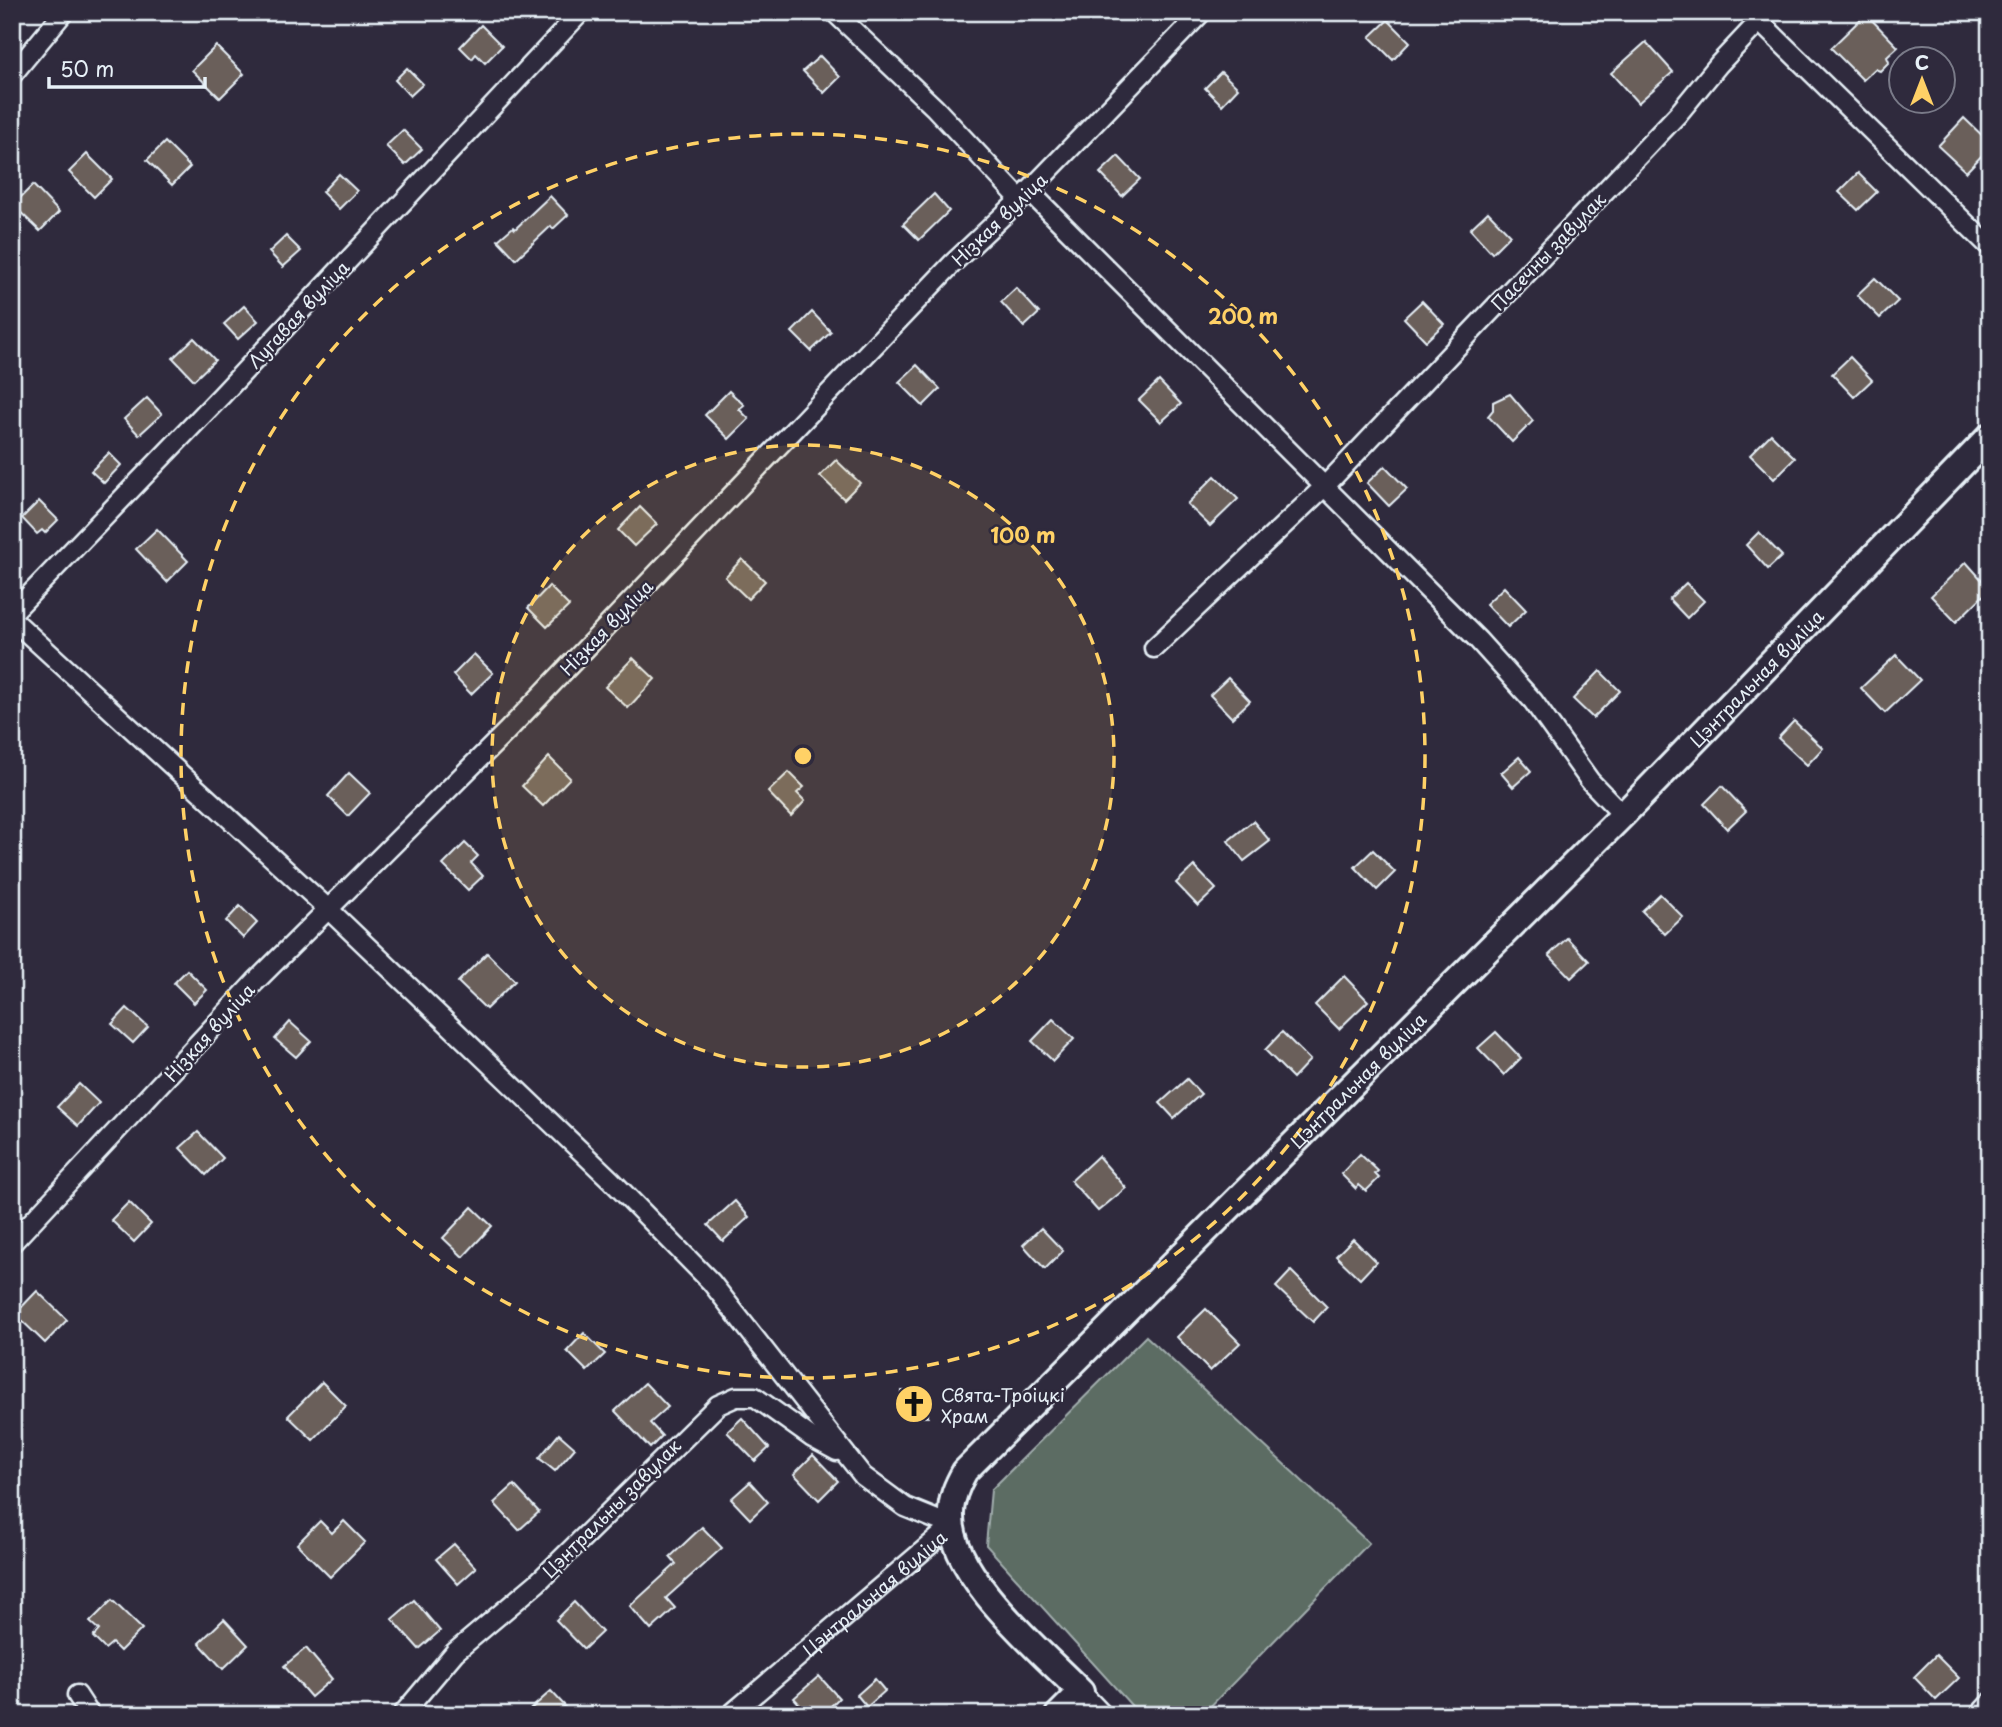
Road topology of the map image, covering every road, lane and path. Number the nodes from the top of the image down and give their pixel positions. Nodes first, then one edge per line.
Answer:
1 (64, 12) edge
2 (581, 12) edge
3 (834, 12) edge
4 (1202, 12) edge
5 (1763, 17) edge
6 (12, 75) edge
7 (1025, 195) junction
8 (1990, 247) edge
9 (1990, 436) edge
10 (1325, 486) junction
11 (12, 613) edge
12 (12, 620) edge
13 (1154, 648) dead end
14 (1623, 815) junction
15 (327, 908) junction
16 (12, 1243) edge
17 (845, 1455) junction
18 (951, 1526) junction
19 (1081, 1692) junction
20 (78, 1695) dead end
21 (1990, 1703) edge
22 (90, 1715) edge
23 (402, 1715) edge
24 (730, 1715) edge
25 (1059, 1715) edge
26 (1104, 1715) edge
27 (1979, 1715) edge

1 - 6 street
2 - 11 street, Лугавая вуліца
3 - 7 street
4 - 7 street, Нізкая вуліца
5 - 8 street
5 - 10 street, Пасечны завулак
7 - 10 street
7 - 15 street, Нізкая вуліца
9 - 14 main road, Цэнтральная вуліца
10 - 13 street, Пасечны завулак
10 - 14 street
12 - 15 street
14 - 18 main road, Цэнтральная вуліца
15 - 16 street, Нізкая вуліца
15 - 17 street
17 - 18 street
17 - 23 street, Цэнтральны завулак
18 - 19 main road
18 - 24 street, Цэнтральная вуліца
19 - 25 main road
19 - 26 street
20 - 22 street
21 - 27 street

